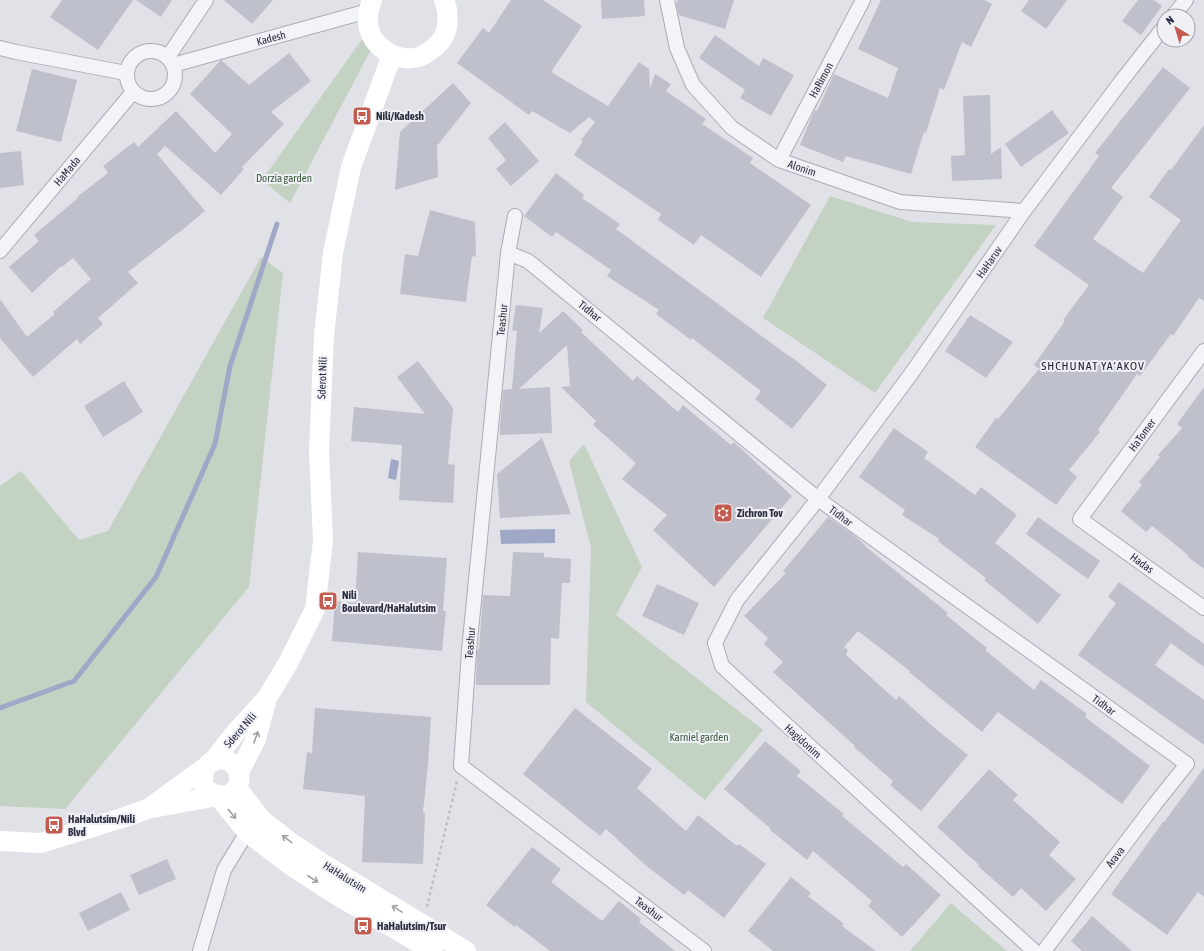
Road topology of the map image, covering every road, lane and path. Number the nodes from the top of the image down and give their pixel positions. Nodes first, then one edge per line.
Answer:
1 (206, 0) edge
2 (444, 0) edge
3 (667, 0) edge
4 (863, 0) edge
5 (1186, 0) edge
6 (370, 6) edge
7 (1180, 8) edge
8 (1156, 37) edge
9 (0, 48) edge
10 (392, 55) junction
11 (171, 61) junction
12 (126, 73) junction
13 (133, 92) junction
14 (779, 160) junction
15 (1024, 211) junction
16 (515, 216) dead end
17 (0, 251) edge
18 (508, 253) junction
19 (1204, 351) edge
20 (818, 499) junction
21 (1080, 519) joint
22 (1204, 608) edge
23 (267, 698) junction
24 (210, 764) junction
25 (1187, 764) joint
26 (461, 766) junction
27 (238, 780) junction
28 (218, 796) junction
29 (147, 809) junction
30 (254, 826) junction
31 (0, 841) edge
32 (423, 925) junction
33 (200, 951) edge
34 (433, 951) edge
35 (466, 951) edge
36 (704, 951) edge
37 (1034, 951) edge
38 (1044, 951) edge

1 - 11 street
2 - 10 street
3 - 14 street, Alonim
4 - 14 street, HaRimon
5 - 7 street
6 - 10 street
6 - 11 street, Kadesh
8 - 15 street, HaHaruv
9 - 12 street
10 - 23 street, Sderot Nili
11 - 12 street
11 - 13 street
12 - 13 street
13 - 17 street, HaMada
14 - 15 street, Alonim
15 - 20 street, HaHaruv
16 - 18 street, Teashur
18 - 20 street, Tidhar
18 - 26 street, Teashur
19 - 21 street, HaTomer
20 - 25 street, Tidhar
20 - 37 street, Hagidonim
21 - 22 street, Hadas
23 - 24 street, Sderot Nili
27 -> 23 street, Sderot Nili
24 - 27 street
24 - 28 street
24 - 29 street, Sderot Nili
25 - 38 street, Arava
26 - 32 path
26 - 36 street, Teashur
27 - 28 street
27 - 30 street, HaHalutsim
28 - 29 street, Sderot Nili
28 -> 30 street, HaHalutsim
29 - 31 street, Sderot Nili
32 -> 30 street, HaHalutsim
30 - 33 street
30 -> 34 street, HaHalutsim
32 - 35 street, HaHalutsim

